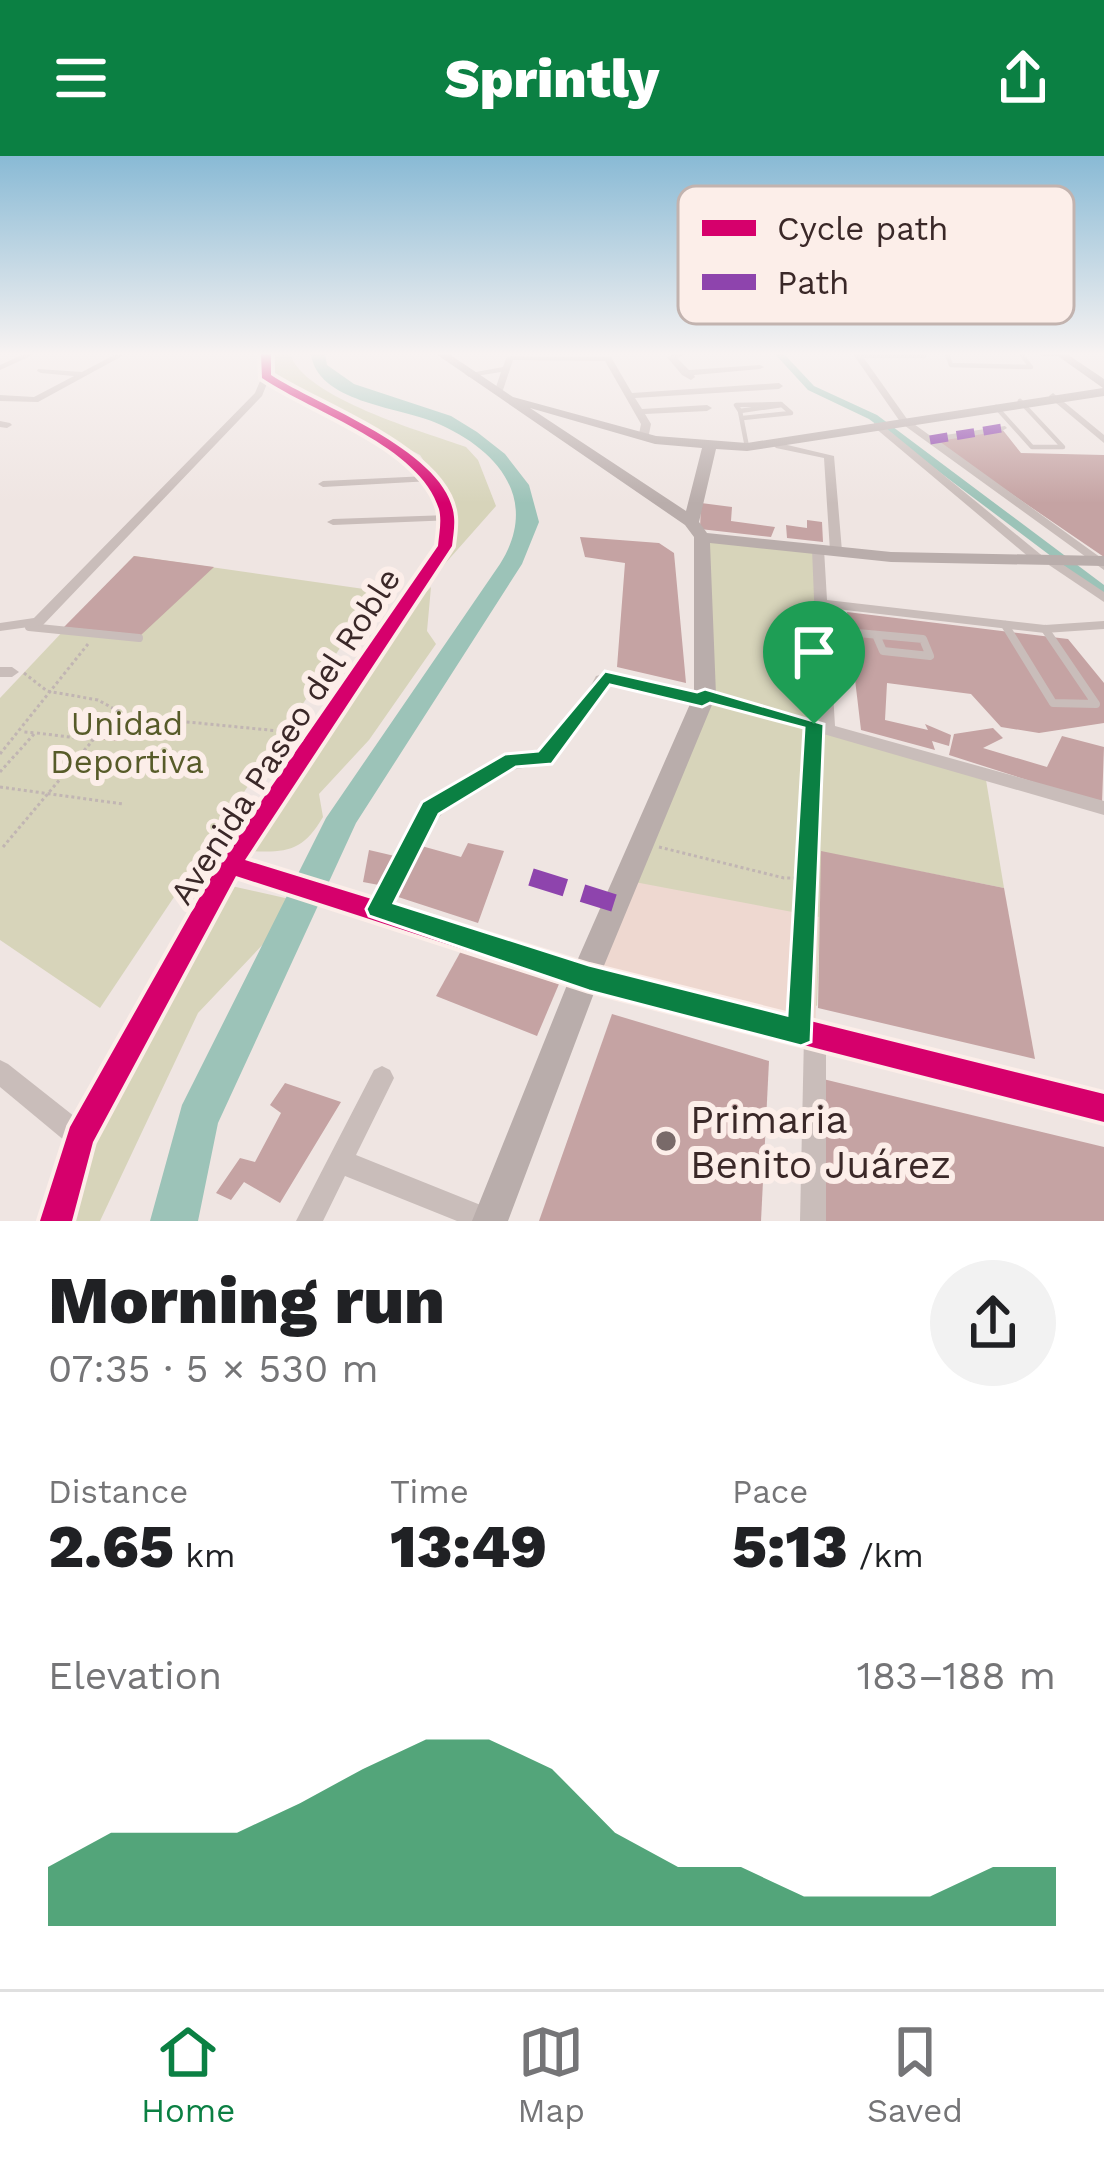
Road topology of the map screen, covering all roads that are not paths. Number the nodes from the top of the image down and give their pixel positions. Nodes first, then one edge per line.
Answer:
1 (249, 404) edge
2 (310, 404) edge
3 (520, 404) edge
4 (529, 404) edge
5 (635, 404) edge
6 (890, 404) edge
7 (1006, 404) edge
8 (1023, 404) edge
9 (1062, 404) edge
10 (995, 406) junction
11 (707, 408) dead end
12 (640, 412) junction
13 (742, 415) junction
14 (902, 421) junction
15 (879, 425) junction
16 (1002, 428) dead end
17 (644, 434) junction
18 (1102, 436) edge
19 (930, 440) junction
20 (779, 446) junction
21 (709, 447) junction
22 (747, 447) junction
23 (972, 474) junction
24 (942, 478) junction
25 (427, 479) junction
26 (323, 484) dead end
27 (448, 518) junction
28 (333, 522) dead end
29 (696, 529) junction
30 (827, 550) junction
31 (1051, 562) junction
32 (1098, 562) edge
33 (1104, 598) edge
34 (824, 604) junction
35 (1005, 625) junction
36 (1104, 625) edge
37 (29, 626) junction
38 (0, 627) edge
39 (1045, 629) junction
40 (825, 630) junction
41 (876, 635) junction
42 (139, 638) dead end
43 (704, 698) junction
44 (820, 726) junction
45 (1104, 808) edge
46 (238, 867) junction
47 (372, 906) junction
48 (589, 978) junction
49 (808, 1034) junction
50 (0, 1072) edge
51 (382, 1078) dead end
52 (1104, 1108) edge
53 (80, 1137) junction
54 (342, 1162) junction
55 (56, 1221) edge
56 (309, 1221) edge
57 (490, 1221) edge
58 (813, 1221) edge

1 - 37 street
2 - 25 street
3 - 29 street
4 - 17 street
5 - 12 street
6 - 14 street
7 - 10 street
8 - 10 lane
9 - 18 street
10 - 14 street
11 - 12 street
12 - 17 street
13 - 13 lane
13 - 22 lane
14 - 15 street
14 - 19 street
15 - 20 street
15 - 24 street
16 - 19 street
17 - 21 street
19 - 23 street
20 - 22 street
20 - 30 street
21 - 22 street
21 - 29 street
23 - 24 street
23 - 32 street
24 - 31 street
25 - 26 street
25 - 27 street
27 - 28 street
27 - 46 street, Avenida Paseo del Roble
29 - 30 street
29 - 43 street
30 - 31 street
30 - 34 street
31 - 32 street
31 - 33 street
34 - 35 street
34 - 40 street
35 - 39 street
35 - 39 lane
36 - 39 street
37 - 38 street
37 - 42 lane
40 - 41 lane
40 - 44 street
41 - 41 lane
43 - 44 street
43 - 47 street
43 - 48 street
44 - 45 street
46 - 47 street
46 - 53 street, Avenida Paseo del Roble
47 - 48 street
48 - 49 street
48 - 57 street
49 - 52 street
49 - 58 street
50 - 53 street
51 - 54 street
53 - 55 street, Avenida Paseo del Roble
54 - 56 street
54 - 57 street

